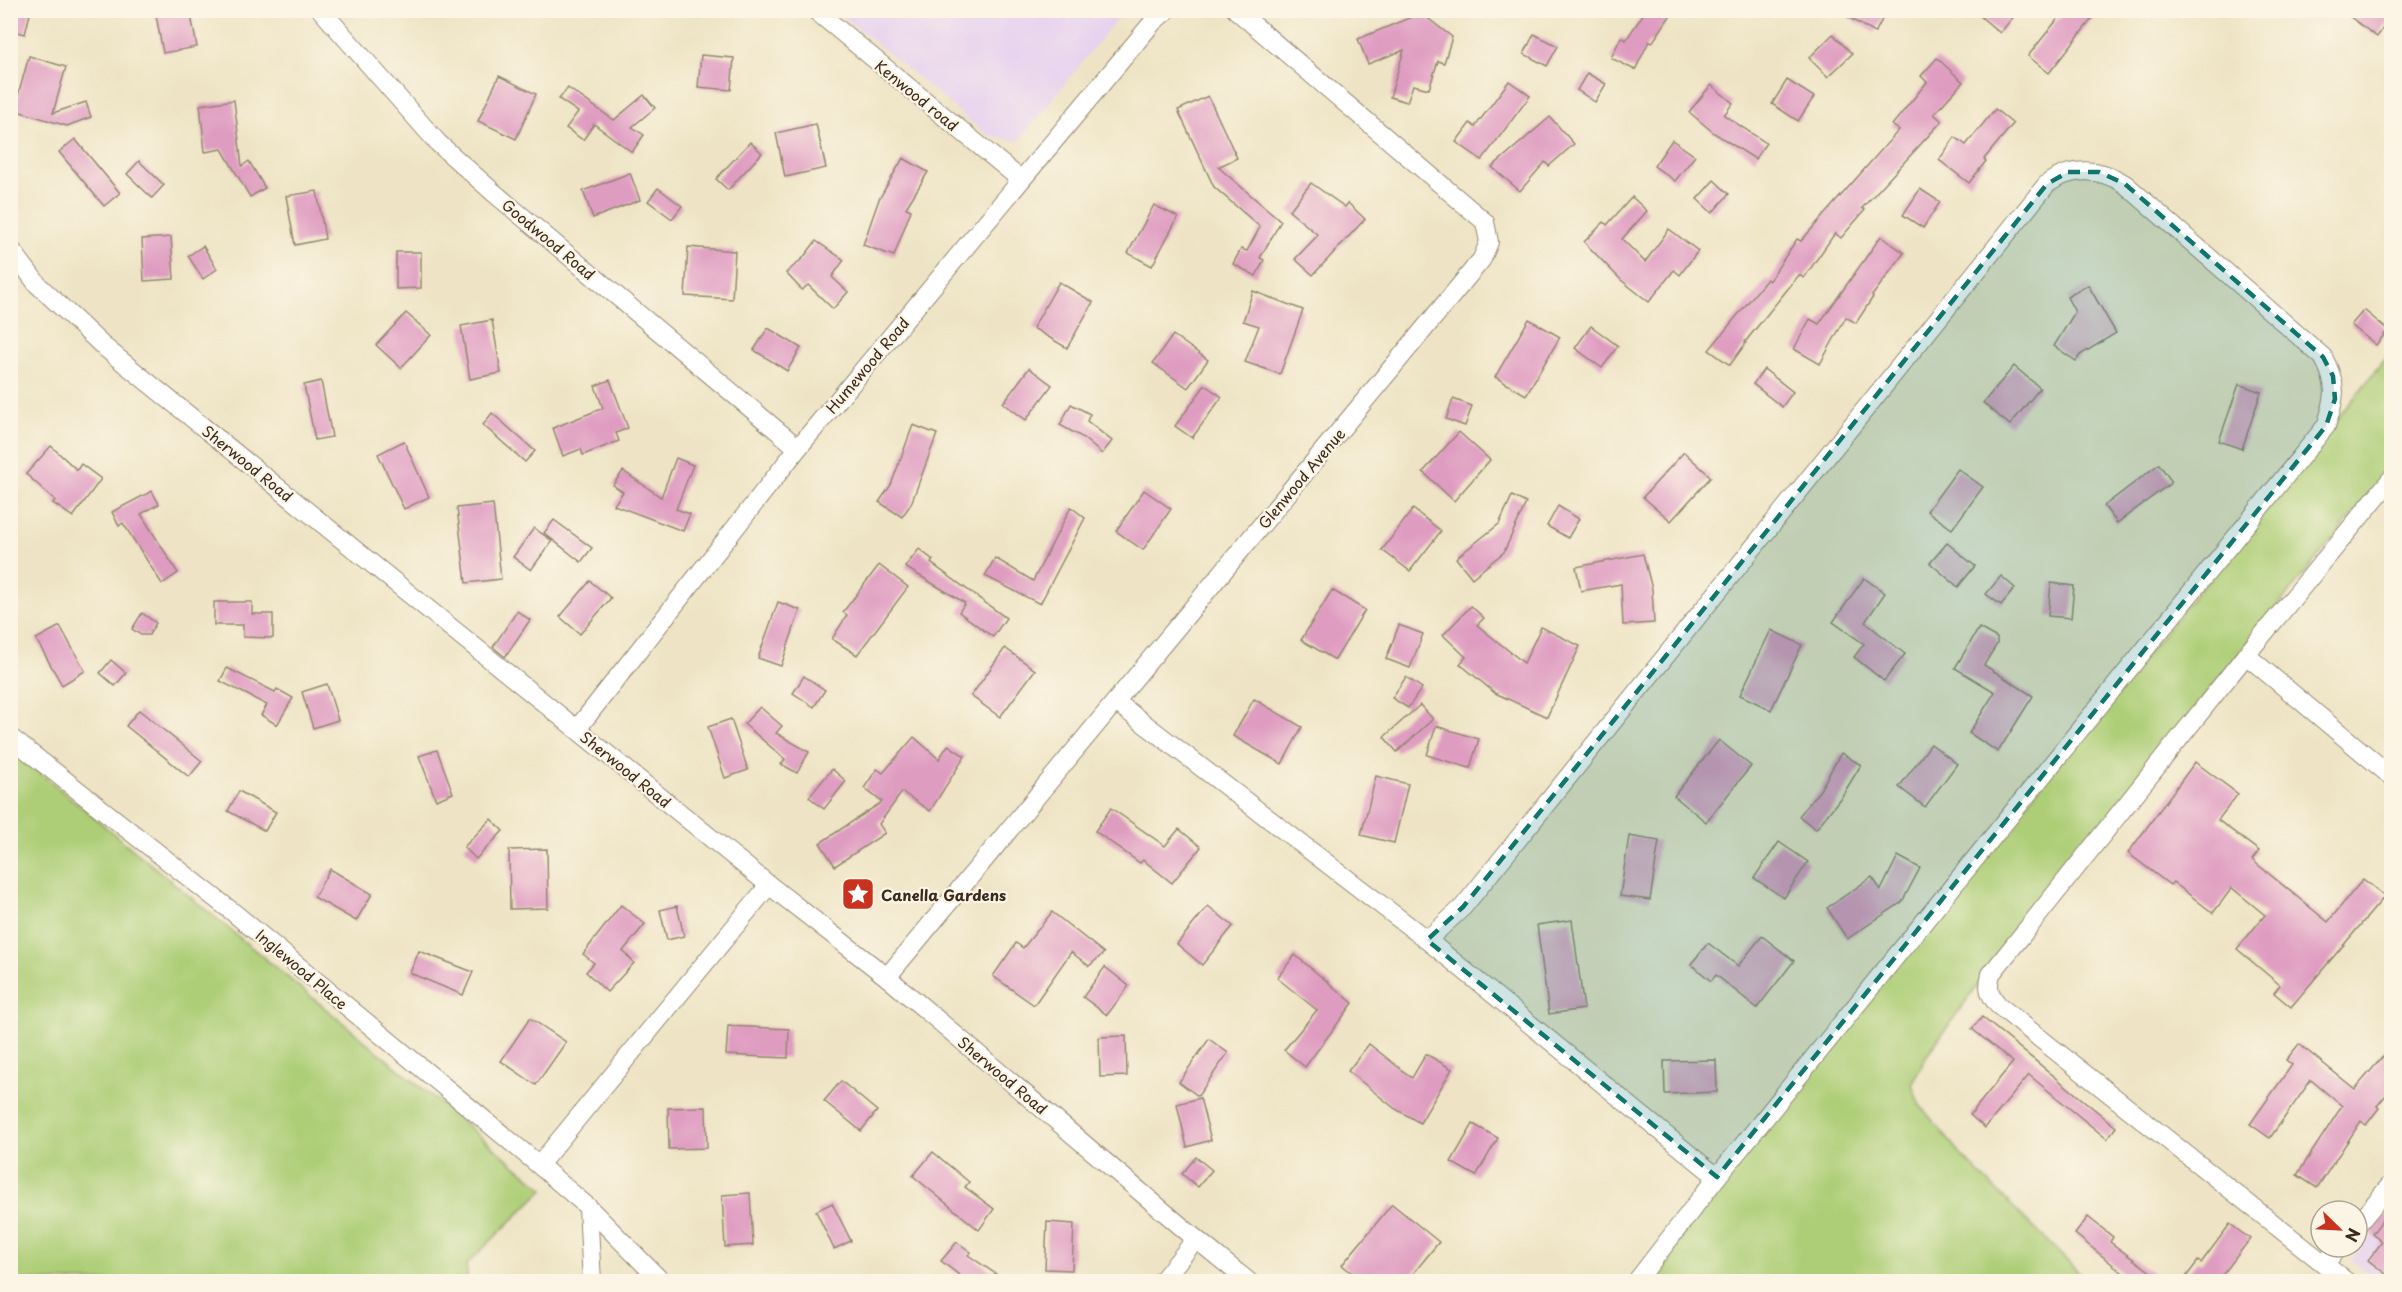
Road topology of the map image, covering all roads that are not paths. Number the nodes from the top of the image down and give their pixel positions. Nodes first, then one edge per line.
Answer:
1 (321, 10) edge
2 (815, 10) edge
3 (1167, 10) edge
4 (1237, 11) edge
5 (1020, 180) junction
6 (10, 248) edge
7 (798, 448) junction
8 (2391, 478) edge
9 (2246, 655) junction
10 (1116, 702) junction
11 (577, 729) junction
12 (10, 737) edge
13 (2391, 777) edge
14 (769, 885) junction
15 (1427, 940) junction
16 (887, 977) junction
17 (539, 1165) junction
18 (1717, 1177) junction
19 (2391, 1183) edge
20 (588, 1207) junction
21 (2369, 1210) edge
22 (1196, 1239) junction
23 (2329, 1259) edge
24 (2325, 1264) junction
25 (592, 1281) edge
26 (662, 1281) edge
27 (1161, 1281) edge
28 (1249, 1281) edge
29 (1636, 1281) edge
30 (2347, 1281) edge

1 - 7 street, Goodwood Road
2 - 5 street, Kenwood road
3 - 5 street, Humewood Road
4 - 10 street, Glenwood Avenue
5 - 7 street, Humewood Road
6 - 11 street, Sherwood Road
7 - 11 street, Humewood Road
8 - 9 street
9 - 13 street
9 - 24 street
10 - 15 street
10 - 16 street, Glenwood Avenue
11 - 14 street, Sherwood Road
12 - 17 street, Inglewood Place
14 - 16 street, Sherwood Road
14 - 17 street
15 - 18 street
15 - 18 street
16 - 22 street, Sherwood Road
17 - 20 street, Inglewood Place
18 - 29 street
19 - 21 street
20 - 25 street
20 - 26 street, Inglewood Place
22 - 27 street
22 - 28 street, Sherwood Road
23 - 24 street
24 - 30 street

